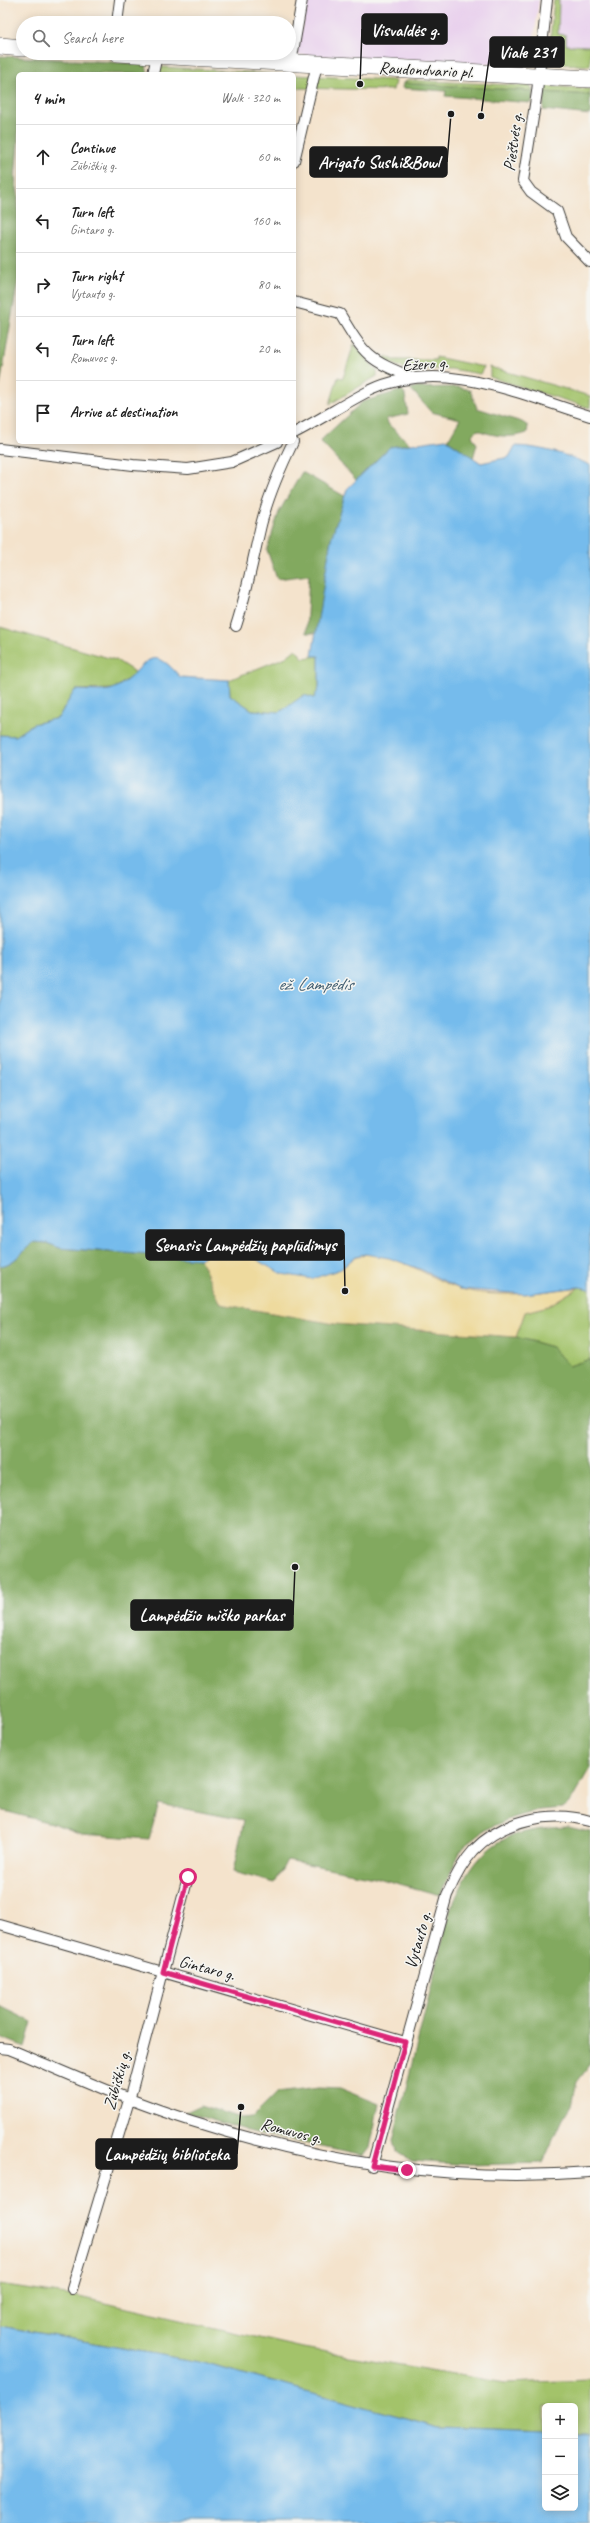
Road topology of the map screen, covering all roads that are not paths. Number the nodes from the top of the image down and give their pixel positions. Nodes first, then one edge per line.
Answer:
1 (120, 0) edge
2 (302, 0) edge
3 (547, 0) edge
4 (118, 16) edge
5 (296, 34) edge
6 (0, 46) edge
7 (16, 47) edge
8 (155, 60) edge
9 (240, 60) edge
10 (292, 60) edge
11 (291, 63) junction
12 (318, 64) junction
13 (153, 72) edge
14 (538, 76) junction
15 (590, 79) edge
16 (296, 153) edge
17 (590, 262) edge
18 (296, 303) edge
19 (414, 378) junction
20 (590, 416) edge
21 (296, 434) edge
22 (272, 444) edge
23 (292, 444) edge
24 (0, 448) edge
25 (236, 626) dead end
26 (590, 1821) edge
27 (188, 1877) dead end
28 (0, 1925) edge
29 (163, 1972) junction
30 (405, 2042) junction
31 (0, 2048) edge
32 (130, 2097) junction
33 (372, 2166) junction
34 (590, 2172) edge
35 (72, 2289) dead end

1 - 4 street
2 - 5 street
3 - 14 street, Pieštvės g.
6 - 7 main road
8 - 13 street
9 - 11 main road, Raudondvario pl.
10 - 11 street
11 - 12 main road, Raudondvario pl.
12 - 14 main road, Raudondvario pl.
12 - 16 street
14 - 15 main road, Raudondvario pl.
14 - 17 street, Pieštvės g.
18 - 19 street
19 - 20 street, Ežero g.
19 - 21 street, Ežero g.
22 - 24 street
23 - 25 street
26 - 30 street, Vytauto g.
27 - 29 street, Zūbiškių g.
28 - 29 street, Gintaro g.
29 - 30 street, Gintaro g.
29 - 32 street, Zūbiškių g.
30 - 33 street, Vytauto g.
31 - 32 street, Romuvos g.
32 - 33 street, Romuvos g.
32 - 35 street, Zūbiškių g.
33 - 34 street, Romuvos g.

